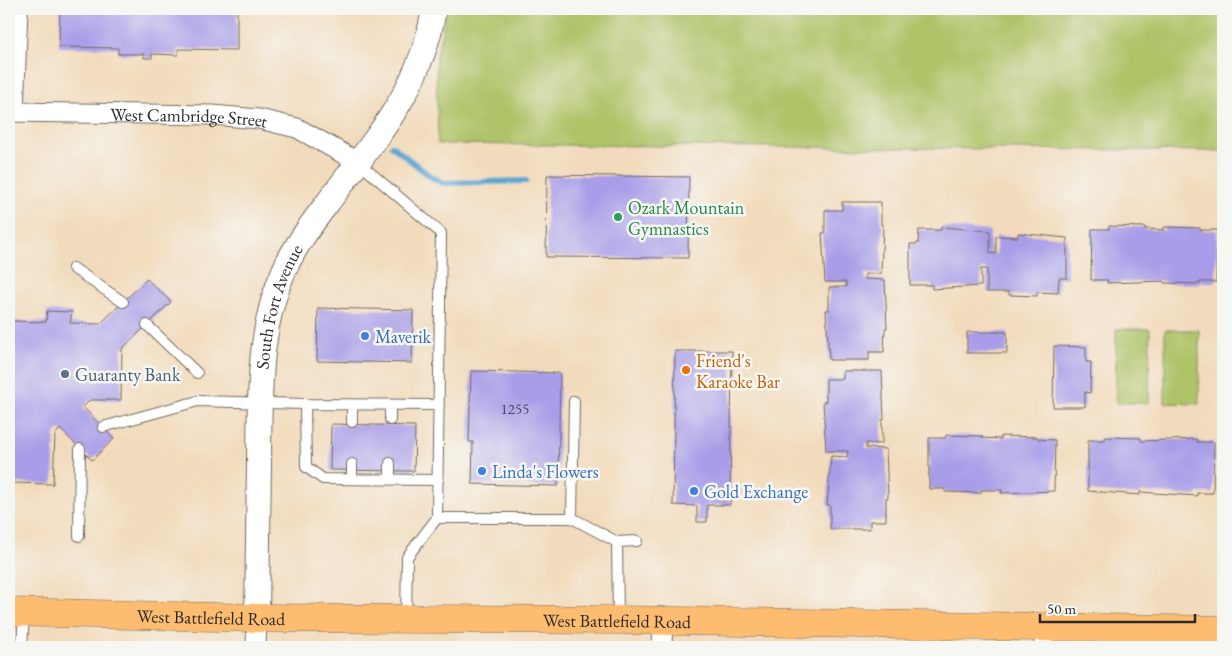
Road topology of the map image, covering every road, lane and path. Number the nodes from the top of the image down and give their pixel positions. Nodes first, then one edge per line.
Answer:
1 (18, 9) edge
2 (434, 9) edge
3 (11, 112) edge
4 (358, 162) junction
5 (73, 268) dead end
6 (123, 302) dead end
7 (147, 325) dead end
8 (197, 374) dead end
9 (574, 401) dead end
10 (260, 403) junction
11 (305, 404) junction
12 (352, 405) junction
13 (390, 405) junction
14 (439, 405) junction
15 (390, 420) dead end
16 (352, 422) dead end
17 (103, 427) dead end
18 (80, 449) dead end
19 (390, 463) dead end
20 (352, 464) dead end
21 (352, 479) junction
22 (390, 479) junction
23 (438, 480) junction
24 (437, 518) junction
25 (572, 518) junction
26 (79, 536) dead end
27 (636, 541) dead end
28 (617, 542) junction
29 (16, 612) edge
30 (257, 618) junction
31 (406, 619) junction
32 (618, 620) junction
33 (1223, 630) edge
34 (662, 634) edge
35 (1044, 637) edge
36 (22, 647) edge
37 (256, 647) edge

1 - 3 street
2 - 4 street, South Fort Avenue
3 - 4 street, West Cambridge Street
4 - 10 street, South Fort Avenue
4 - 14 lane
5 - 6 lane
7 - 8 lane
9 - 25 lane
10 - 11 lane
10 - 17 lane
10 - 30 street, South Fort Avenue
11 - 12 lane
11 - 21 lane
12 - 13 lane
12 - 16 lane
13 - 14 lane
13 - 15 lane
14 - 23 lane
18 - 26 lane
19 - 22 lane
20 - 21 lane
21 - 22 lane
22 - 23 lane
23 - 24 lane
24 - 25 lane
24 - 31 lane
25 - 28 lane
27 - 28 lane
28 - 32 lane
29 - 30 main road, West Battlefield Road
29 - 36 lane
30 - 31 main road, West Battlefield Road
30 - 37 street, South Fort Avenue
31 - 32 main road, West Battlefield Road
32 - 34 main road, West Battlefield Road
33 - 35 main road, West Battlefield Road
34 - 35 main road, West Battlefield Road

